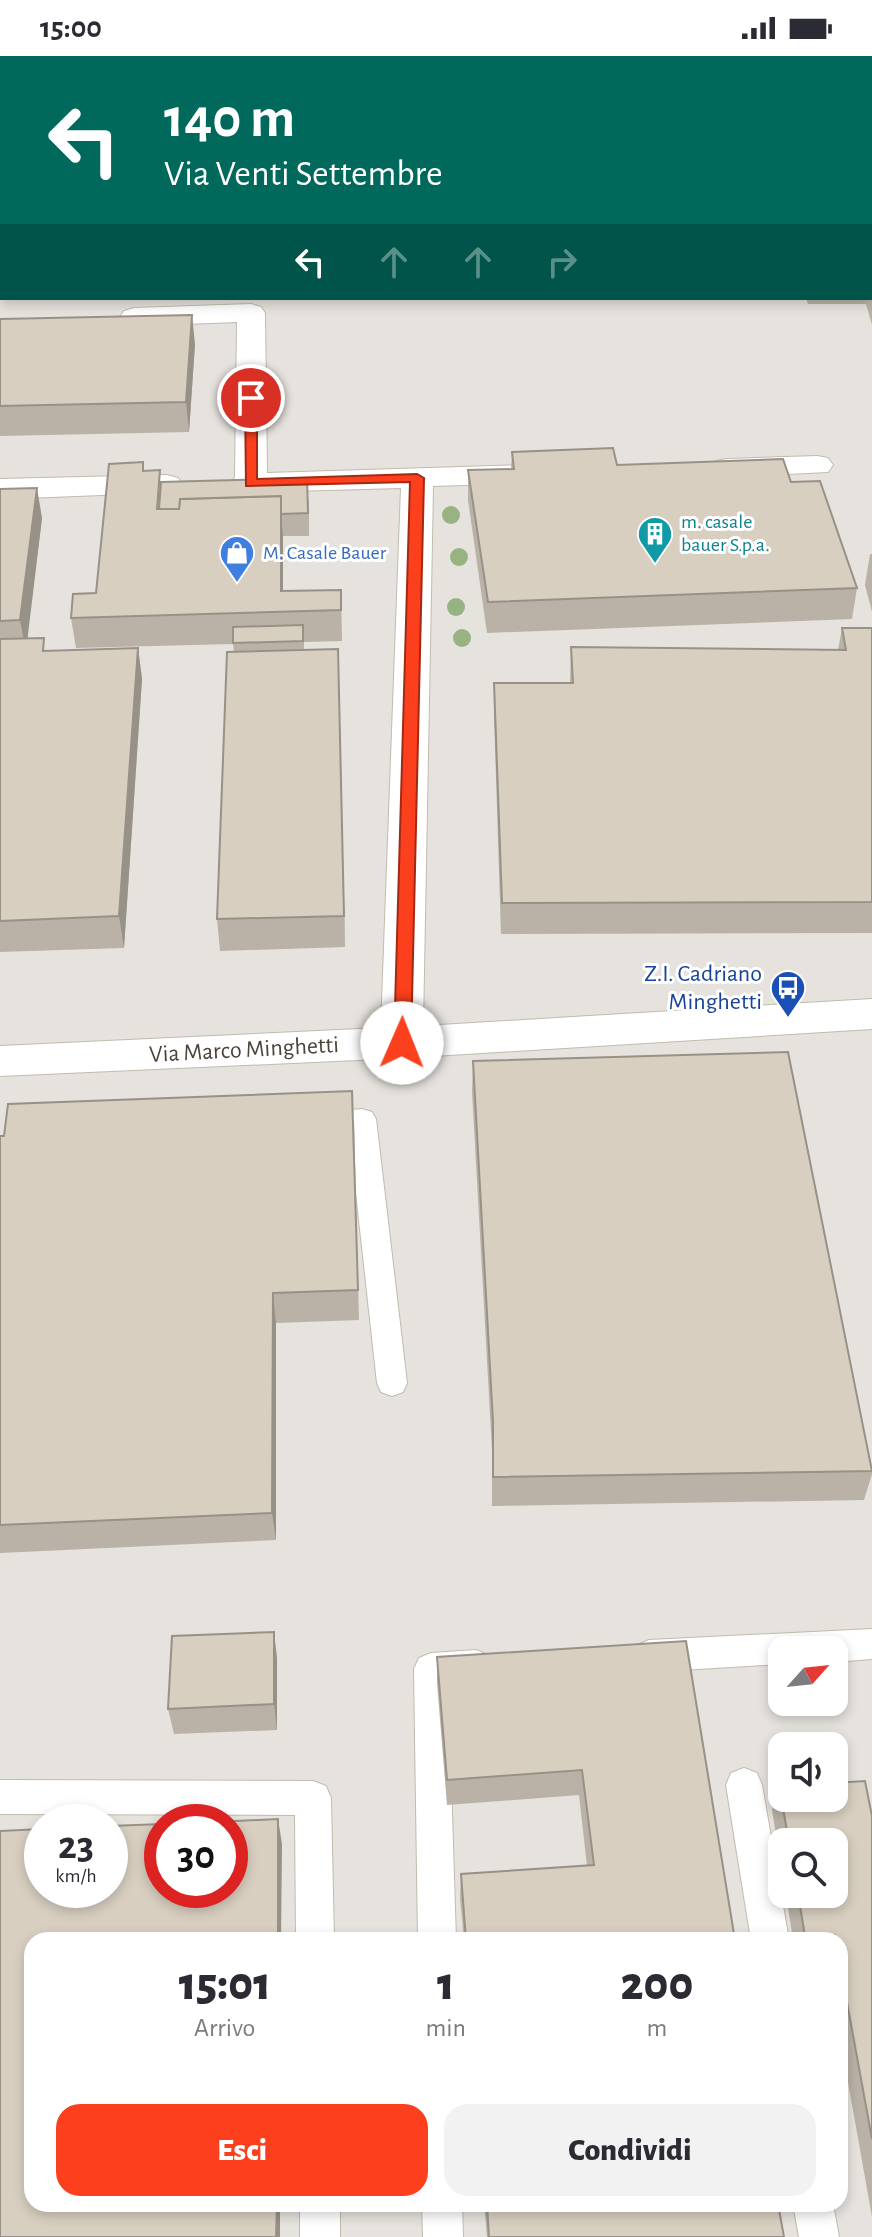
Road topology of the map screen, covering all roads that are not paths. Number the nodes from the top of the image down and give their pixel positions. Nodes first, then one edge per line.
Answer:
1 (110, 317) edge
2 (817, 465) dead end
3 (694, 469) edge
4 (555, 473) edge
5 (417, 478) junction
6 (251, 483) junction
7 (0, 489) edge
8 (872, 1014) edge
9 (402, 1043) junction
10 (0, 1061) edge
11 (283, 1122) edge
12 (392, 1383) dead end
13 (872, 1644) edge
14 (620, 1658) edge
15 (510, 1664) edge
16 (744, 1785) dead end
17 (0, 1797) edge
18 (315, 1932) edge
19 (437, 1932) edge
20 (769, 1932) edge
21 (320, 2212) edge
22 (442, 2212) edge
23 (814, 2212) edge
24 (320, 2237) edge
25 (443, 2237) edge
26 (819, 2237) edge

1 - 6 street
2 - 3 street
4 - 5 street
5 - 6 street
5 - 9 street
6 - 7 street
8 - 9 street, Via Marco Minghetti
9 - 10 street, Via Marco Minghetti
11 - 12 lane
13 - 14 lane
15 - 19 lane
16 - 20 lane
17 - 18 lane
21 - 24 lane
22 - 25 lane
23 - 26 lane

